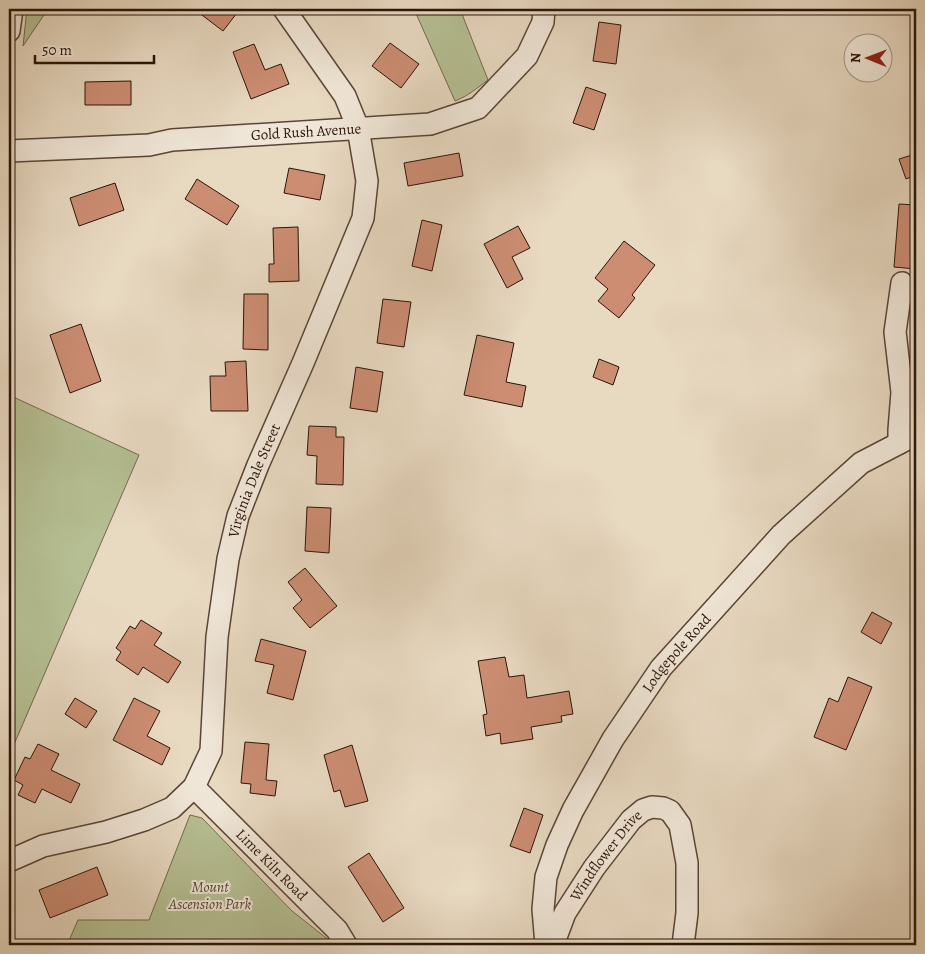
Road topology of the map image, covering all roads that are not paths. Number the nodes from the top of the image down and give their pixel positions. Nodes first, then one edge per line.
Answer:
1 (12, 9) edge
2 (284, 9) edge
3 (544, 9) edge
4 (9, 31) edge
5 (358, 128) junction
6 (9, 151) edge
7 (902, 283) dead end
8 (908, 439) edge
9 (194, 787) junction
10 (9, 860) edge
11 (346, 945) edge
12 (546, 945) edge
13 (553, 945) edge
14 (683, 945) edge

1 - 4 street
2 - 5 street, Virginia Dale Street
3 - 5 street, Gold Rush Avenue
5 - 6 street, Gold Rush Avenue
5 - 9 street, Virginia Dale Street
7 - 8 street
8 - 12 street, Lodgepole Road
9 - 10 street, Virginia Dale Street
9 - 11 street, Lime Kiln Road
13 - 14 street, Windflower Drive

